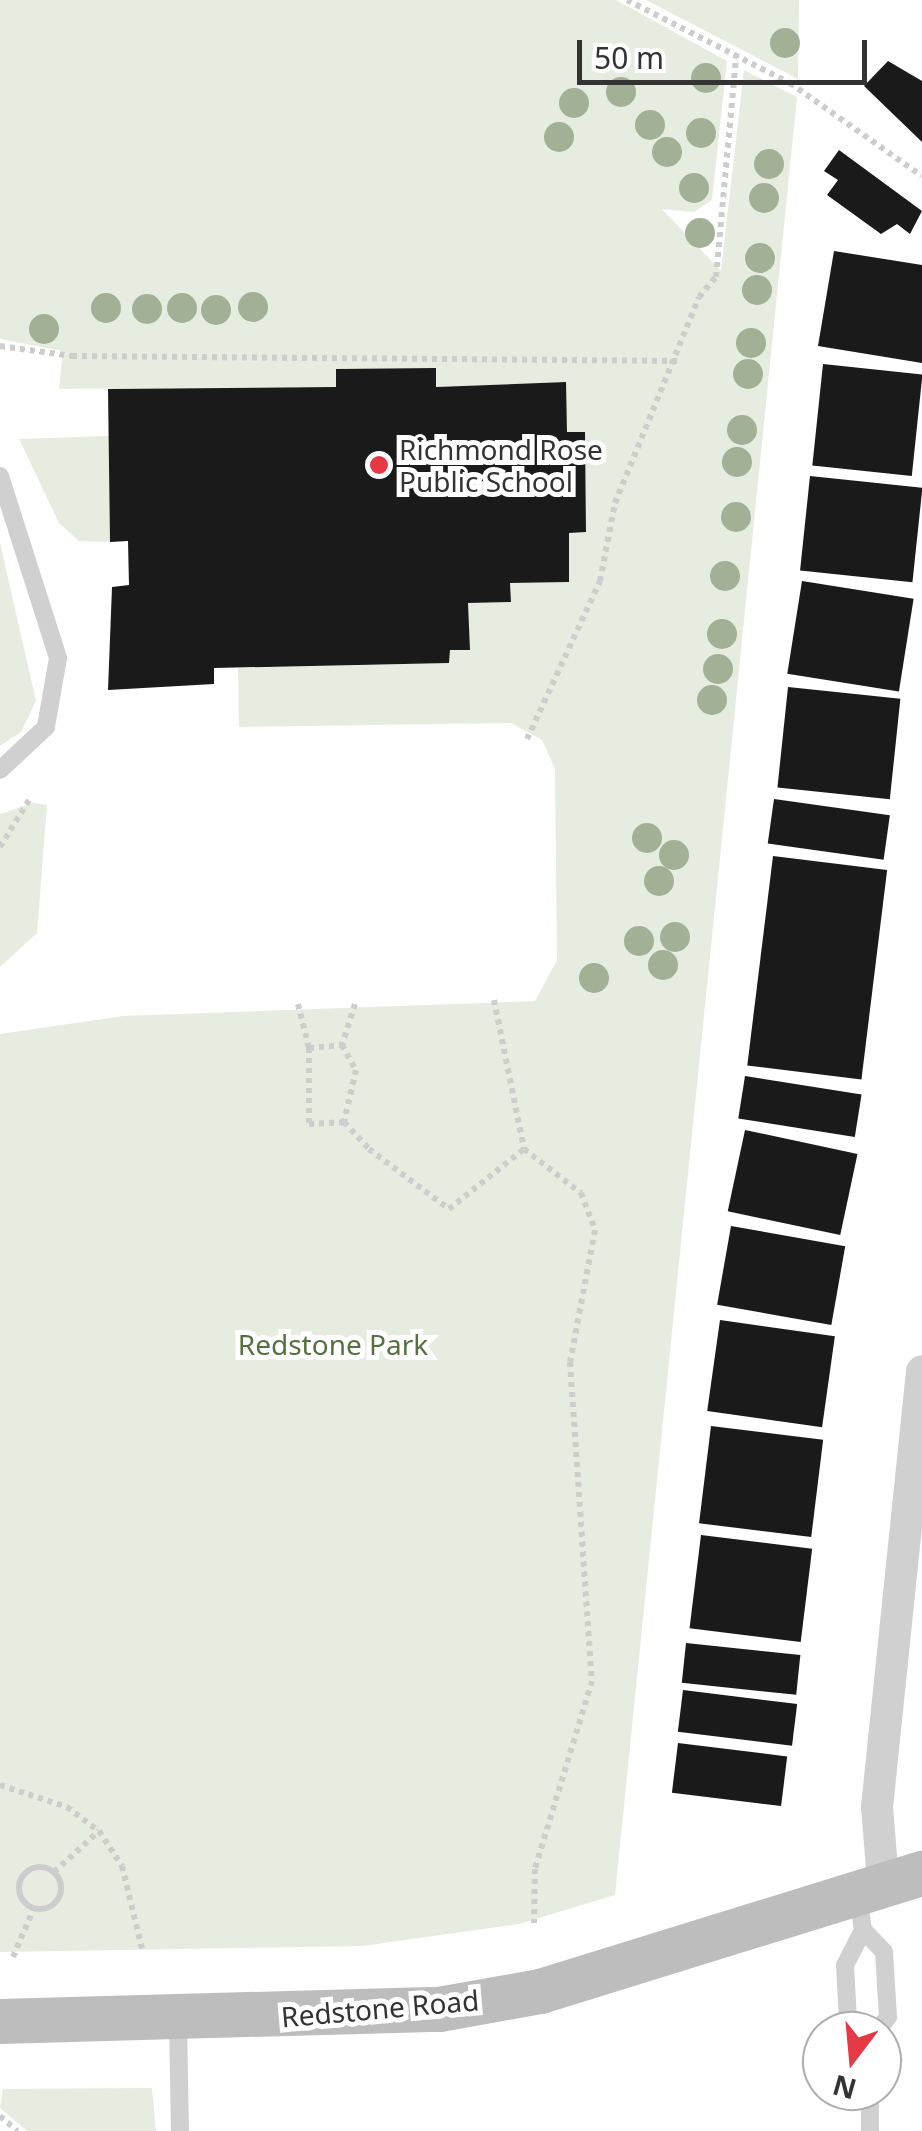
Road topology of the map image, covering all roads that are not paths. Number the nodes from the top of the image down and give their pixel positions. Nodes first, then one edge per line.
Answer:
1 (0, 476) edge
2 (0, 770) edge
3 (922, 1371) edge
4 (881, 1893) edge
5 (848, 2011) edge
6 (888, 2011) edge
7 (178, 2019) junction
8 (0, 2022) edge
9 (180, 2131) edge

1 - 2 lane
3 - 4 street
4 - 5 lane
4 - 6 lane
4 - 7 street, Redstone Road
7 - 8 street, Redstone Road
7 - 9 lane

